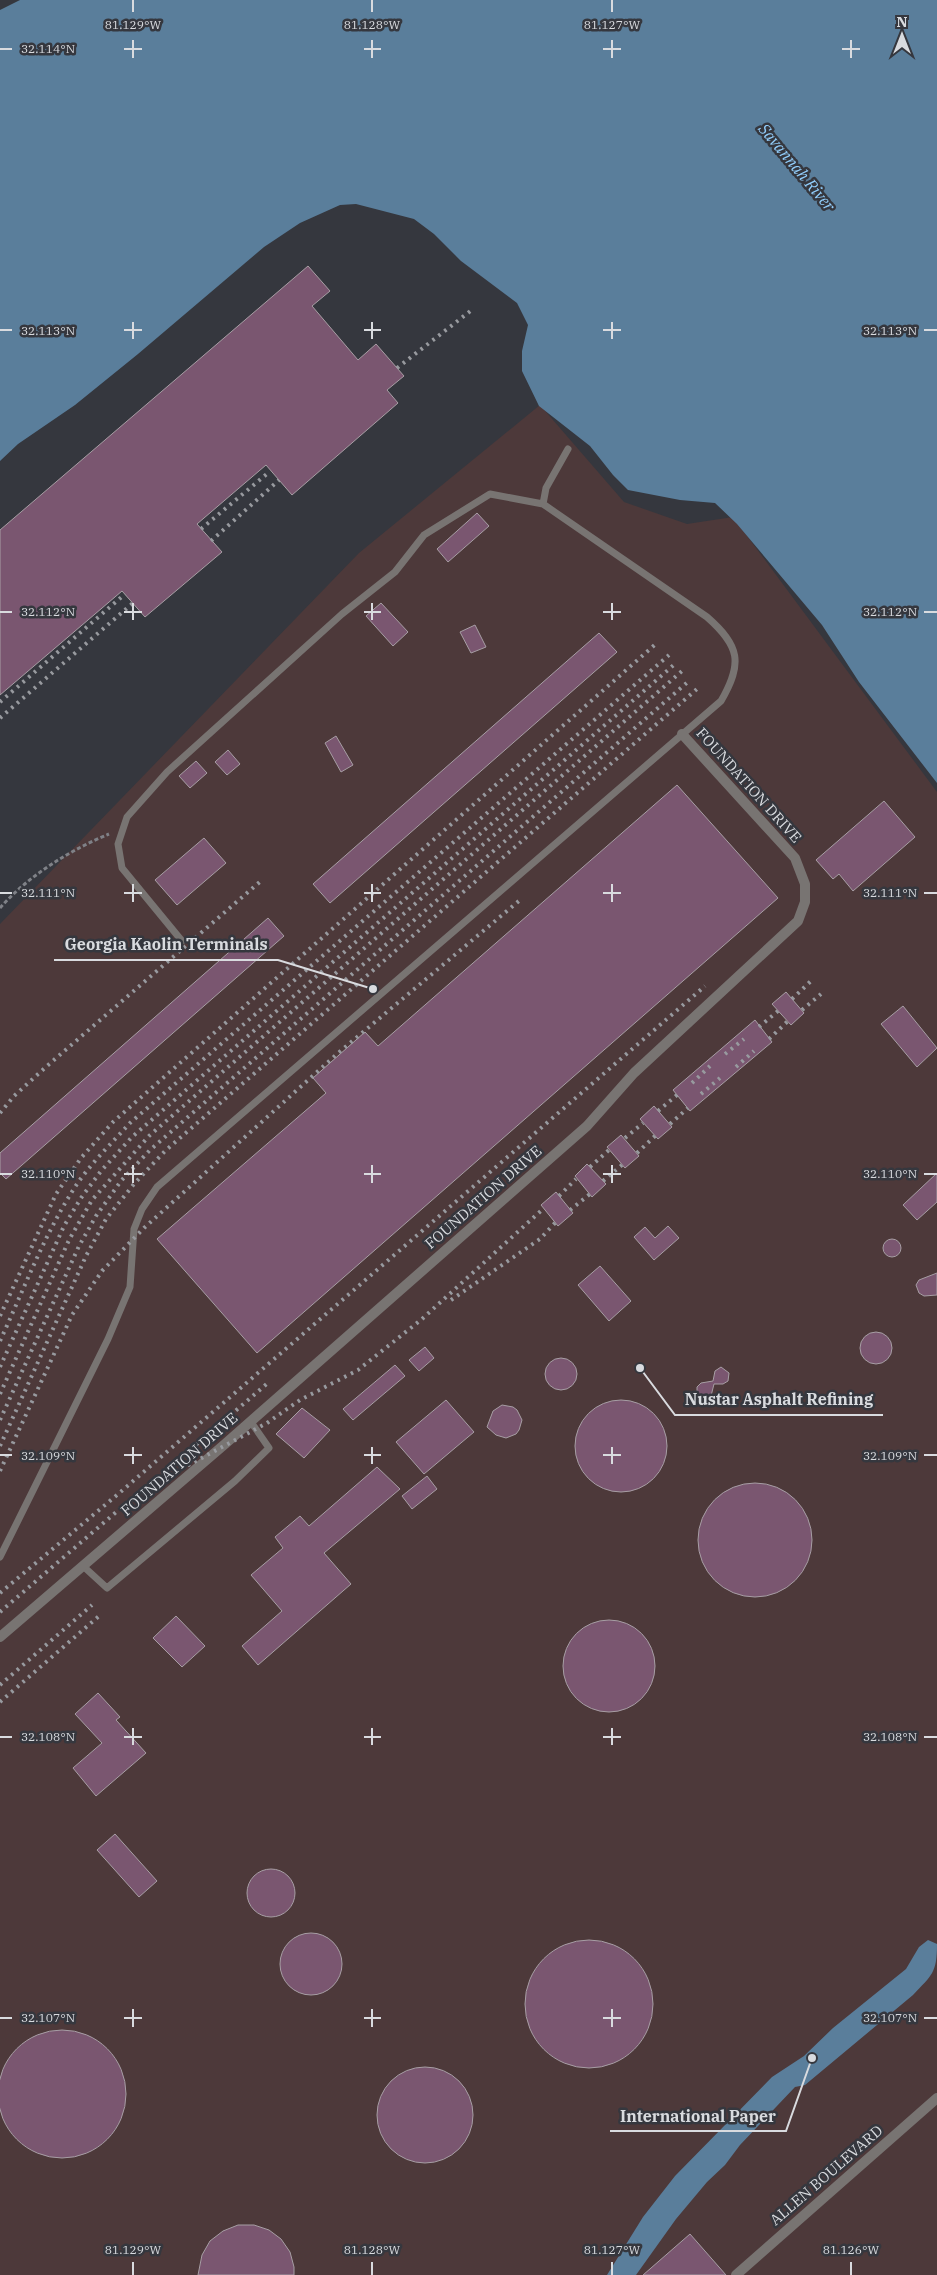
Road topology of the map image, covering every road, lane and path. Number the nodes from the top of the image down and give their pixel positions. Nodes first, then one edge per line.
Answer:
1 (568, 449) dead end
2 (543, 504) junction
3 (682, 734) junction
4 (124, 828) junction
5 (0, 908) edge
6 (182, 942) dead end
7 (251, 1422) junction
8 (0, 1557) edge
9 (83, 1566) junction
10 (0, 1637) edge
11 (937, 2098) edge
12 (736, 2275) edge

1 - 2 lane
2 - 3 lane
2 - 4 lane
3 - 7 street, FOUNDATION DRIVE
3 - 8 lane
4 - 5 path
4 - 6 lane
7 - 9 street, FOUNDATION DRIVE
7 - 9 lane
9 - 10 street, FOUNDATION DRIVE
11 - 12 street, ALLEN BOULEVARD

